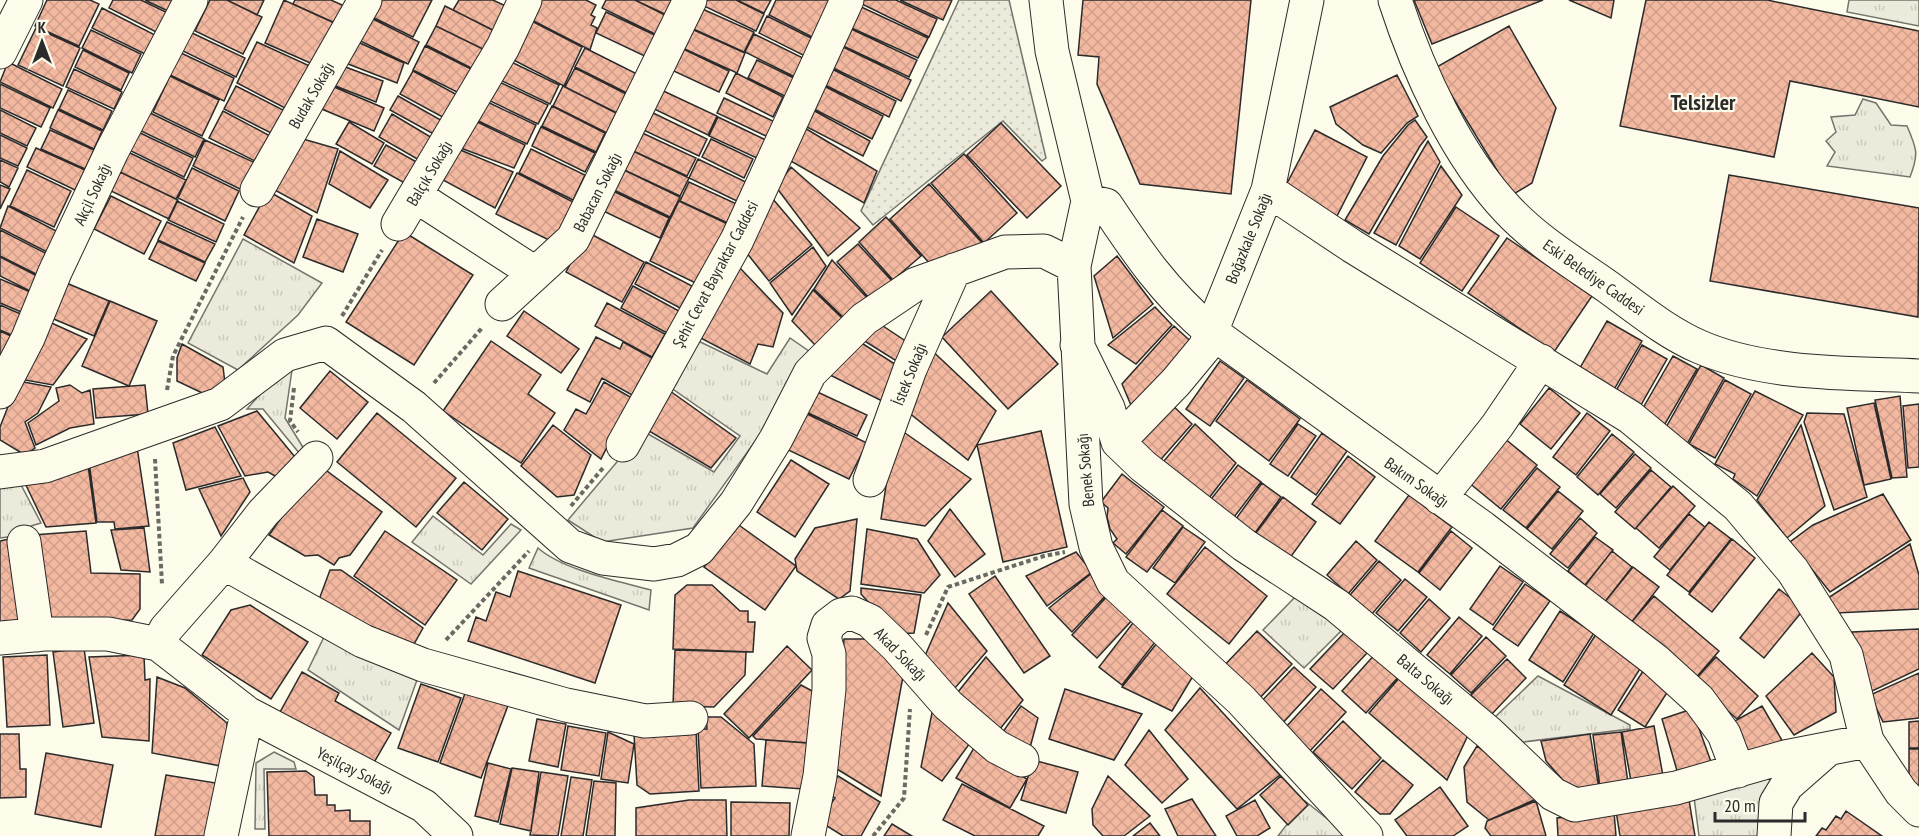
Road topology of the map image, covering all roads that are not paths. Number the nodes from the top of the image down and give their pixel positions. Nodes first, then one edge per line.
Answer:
1 (26, 0) edge
2 (191, 0) edge
3 (365, 0) edge
4 (525, 0) edge
5 (690, 0) edge
6 (847, 0) edge
7 (1046, 0) edge
8 (1307, 0) edge
9 (1395, 0) edge
10 (0, 52) edge
11 (257, 190) dead end
12 (1268, 190) junction
13 (416, 196) junction
14 (1088, 201) junction
15 (398, 224) road end
16 (1074, 266) junction
17 (954, 270) junction
18 (535, 273) junction
19 (502, 304) road end
20 (1210, 331) junction
21 (1077, 345) junction
22 (1541, 362) junction
23 (1919, 376) edge
24 (0, 392) edge
25 (1118, 442) junction
26 (623, 445) road end
27 (316, 458) road end
28 (0, 472) edge
29 (870, 480) dead end
30 (1440, 498) junction
31 (24, 542) dead end
32 (224, 562) junction
33 (37, 635) junction
34 (0, 638) edge
35 (158, 644) junction
36 (247, 713) junction
37 (691, 718) dead end
38 (1867, 741) junction
39 (1828, 749) junction
40 (1022, 760) dead end
41 (1738, 771) junction
42 (1919, 810) edge
43 (221, 836) edge
44 (456, 836) edge
45 (808, 836) edge
46 (1366, 836) edge
47 (1774, 836) edge

1 - 10 street
2 - 24 street, Akçil Sokağı
3 - 11 street, Budak Sokağı
4 - 13 street, Balçık Sokağı
5 - 18 street, Babacan Sokağı
6 - 26 street, Şehit Cevat Bayraktar Caddesi
7 - 14 street, Benek Sokağı
8 - 12 street, Boğazkale Sokağı
9 - 23 street, Eski Belediye Caddesi
12 - 20 street, Boğazkale Sokağı
12 - 22 street
13 - 15 street, Balçık Sokağı
13 - 18 street
14 - 16 street, Benek Sokağı
14 - 20 street, Bakım Sokağı
16 - 17 street
16 - 21 street, Benek Sokağı
17 - 28 street
17 - 29 street, İstek Sokağı
18 - 19 street, Babacan Sokağı
20 - 25 street, Boğazkale Sokağı
20 - 30 street, Bakım Sokağı
21 - 25 street, Balta Sokağı
21 - 46 street, Benek Sokağı
22 - 30 street
22 - 38 street
25 - 41 street, Balta Sokağı
27 - 32 street
30 - 41 street, Bakım Sokağı
31 - 33 street
32 - 35 street
32 - 37 street
33 - 34 street
33 - 35 street
35 - 36 street, Yeşilçay Sokağı
36 - 43 street
36 - 44 street, Yeşilçay Sokağı
38 - 39 street, Balta Sokağı
38 - 42 street
39 - 41 street, Balta Sokağı
39 - 47 street
40 - 45 street, Akad Sokağı

